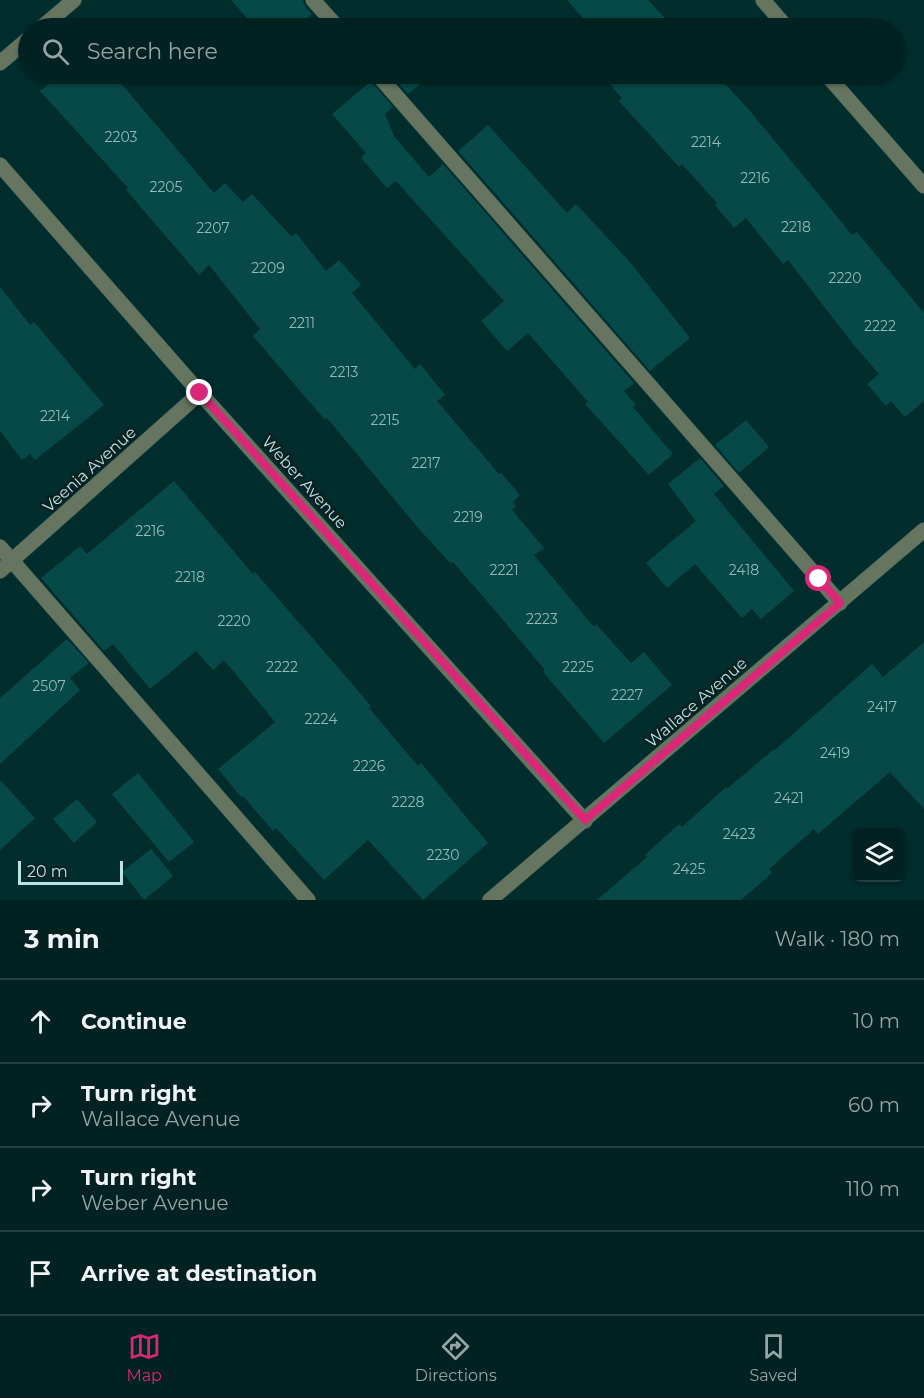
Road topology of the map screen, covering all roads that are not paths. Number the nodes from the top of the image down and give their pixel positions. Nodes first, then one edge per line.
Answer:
1 (74, 0) edge
2 (313, 0) edge
3 (763, 0) edge
4 (52, 18) edge
5 (329, 18) edge
6 (778, 18) edge
7 (18, 48) edge
8 (0, 63) edge
9 (386, 84) edge
10 (835, 84) edge
11 (0, 165) edge
12 (924, 186) edge
13 (200, 393) junction
14 (924, 530) edge
15 (0, 547) edge
16 (12, 561) junction
17 (0, 571) edge
18 (840, 603) junction
19 (585, 820) junction
20 (308, 900) edge
21 (490, 900) edge

1 - 4 street
2 - 5 street
3 - 6 street
7 - 8 street
9 - 18 street
10 - 12 street
11 - 13 street, Weber Avenue
13 - 16 street, Veenia Avenue
13 - 19 street, Weber Avenue
14 - 18 street, Wallace Avenue
15 - 16 street
16 - 17 street, Veenia Avenue
16 - 20 street
18 - 19 street, Wallace Avenue
19 - 21 street, Wallace Avenue

